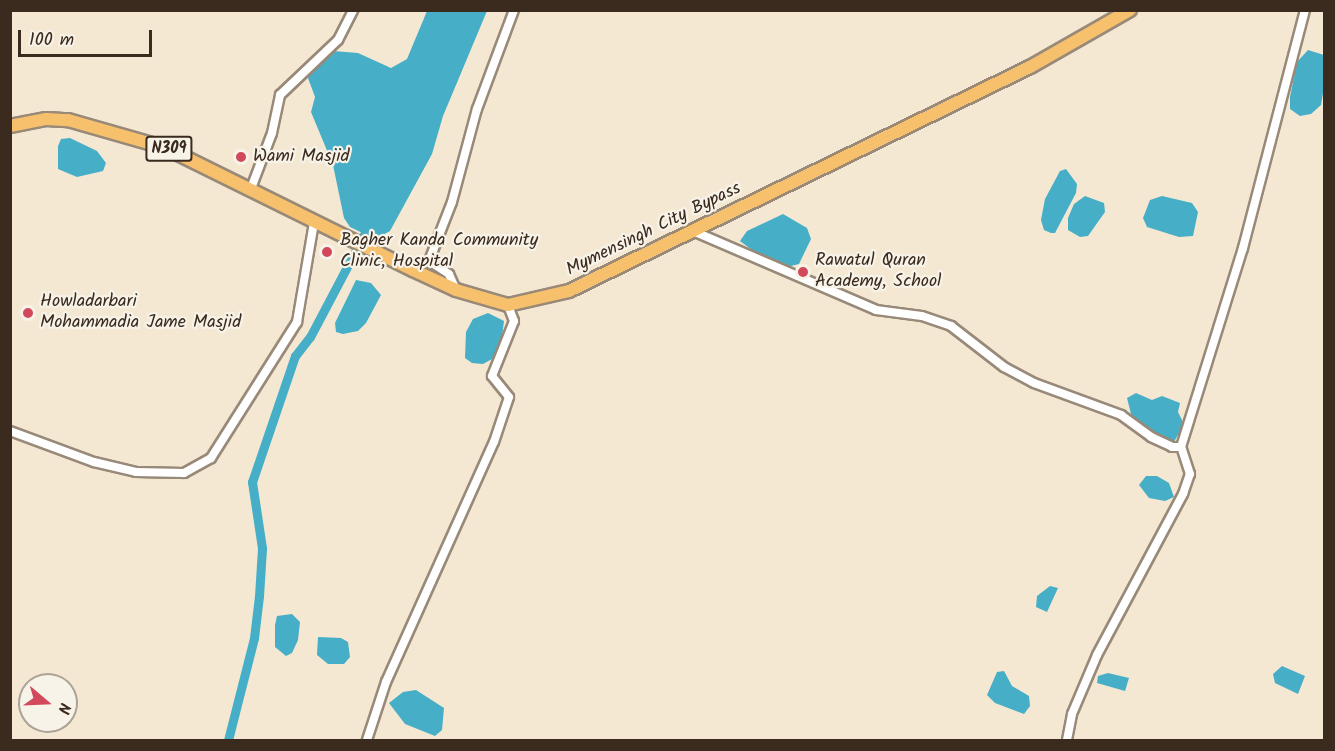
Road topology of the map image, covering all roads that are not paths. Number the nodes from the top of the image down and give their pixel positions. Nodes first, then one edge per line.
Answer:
1 (353, 10) edge
2 (514, 10) edge
3 (1130, 10) edge
4 (1305, 10) edge
5 (10, 126) edge
6 (250, 191) junction
7 (314, 223) junction
8 (693, 231) junction
9 (456, 290) junction
10 (508, 305) junction
11 (10, 431) edge
12 (1181, 447) junction
13 (367, 741) edge
14 (1067, 741) edge

1 - 6 street
2 - 9 street
3 - 8 highway, Mymensingh City Bypass
4 - 12 street
5 - 6 highway, Mymensingh City Bypass / N309
6 - 7 highway, Mymensingh City Bypass / N309
7 - 9 highway, Mymensingh City Bypass
7 - 11 street
8 - 10 highway, Mymensingh City Bypass
8 - 12 street
9 - 10 highway, Mymensingh City Bypass
10 - 13 street
12 - 14 street

